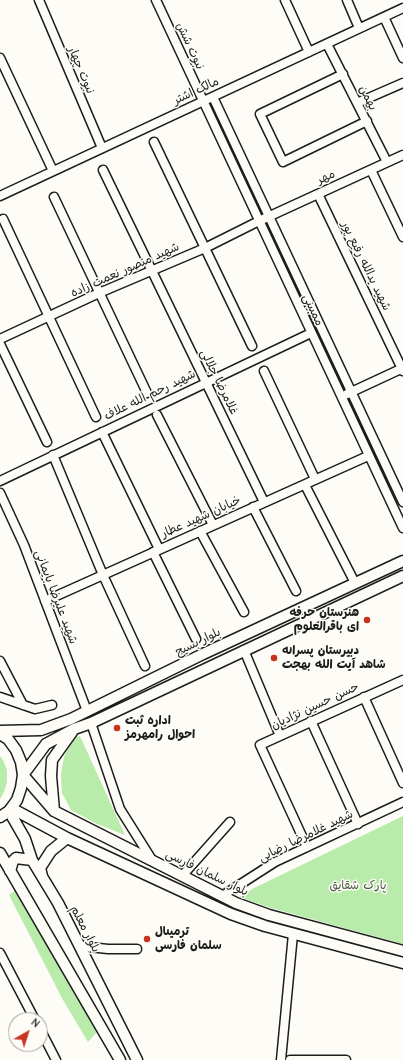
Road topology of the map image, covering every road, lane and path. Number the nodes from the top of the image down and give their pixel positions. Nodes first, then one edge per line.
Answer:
1 (39, 0) edge
2 (156, 0) edge
3 (285, 0) edge
4 (347, 0) edge
5 (403, 8) edge
6 (384, 17) junction
7 (359, 28) junction
8 (327, 44) junction
9 (309, 52) junction
10 (0, 58) edge
11 (403, 58) edge
12 (343, 74) junction
13 (403, 83) edge
14 (213, 97) junction
15 (203, 102) junction
16 (357, 103) junction
17 (366, 121) junction
18 (154, 142) dead end
19 (102, 148) junction
20 (403, 155) edge
21 (387, 162) junction
22 (103, 170) dead end
23 (371, 170) junction
24 (53, 171) junction
25 (318, 194) junction
26 (0, 196) edge
27 (54, 197) dead end
28 (269, 217) junction
29 (3, 219) dead end
30 (259, 221) junction
31 (403, 237) edge
32 (205, 248) junction
33 (152, 272) junction
34 (99, 293) junction
35 (49, 318) junction
36 (311, 333) junction
37 (0, 339) edge
38 (0, 344) edge
39 (252, 346) dead end
40 (403, 369) edge
41 (264, 371) dead end
42 (206, 382) junction
43 (352, 392) junction
44 (147, 393) dead end
45 (341, 397) junction
46 (157, 415) dead end
47 (96, 417) dead end
48 (102, 432) junction
49 (47, 442) dead end
50 (53, 455) junction
51 (368, 456) junction
52 (315, 479) junction
53 (0, 481) edge
54 (305, 485) junction
55 (0, 493) edge
56 (264, 502) junction
57 (403, 502) edge
58 (253, 507) junction
59 (212, 525) junction
60 (403, 528) edge
61 (200, 531) junction
62 (156, 550) junction
63 (403, 561) edge
64 (103, 575) junction
65 (403, 576) edge
66 (355, 582) junction
67 (296, 591) dead end
68 (45, 601) junction
69 (244, 612) dead end
70 (269, 623) junction
71 (275, 636) junction
72 (196, 639) dead end
73 (244, 650) junction
74 (0, 661) edge
75 (145, 666) dead end
76 (403, 680) edge
77 (0, 697) edge
78 (364, 697) junction
79 (23, 705) junction
80 (52, 705) dead end
81 (87, 710) junction
82 (311, 721) junction
83 (91, 723) junction
84 (74, 729) junction
85 (41, 730) junction
86 (0, 733) edge
87 (280, 736) junction
88 (46, 744) junction
89 (23, 775) junction
90 (403, 783) edge
91 (403, 802) edge
92 (10, 809) junction
93 (54, 811) junction
94 (0, 817) edge
95 (230, 822) dead end
96 (358, 824) junction
97 (68, 838) junction
98 (307, 847) junction
99 (0, 853) edge
100 (32, 860) junction
101 (152, 860) junction
102 (10, 871) junction
103 (182, 876) junction
104 (43, 880) junction
105 (222, 896) junction
106 (293, 934) junction
107 (80, 946) junction
108 (137, 949) dead end
109 (403, 951) edge
110 (0, 953) edge
111 (403, 963) edge
112 (31, 1012) edge
113 (48, 1044) edge
114 (56, 1060) edge
115 (120, 1060) edge
116 (137, 1060) edge
117 (281, 1060) edge
118 (290, 1060) edge
119 (346, 1060) edge

1 - 19 street, نبوت چهار
2 - 15 street, نبوت شش
3 - 9 street
4 - 7 street
5 - 6 street, مالک اشتر
6 - 7 street, مالک اشتر
6 - 11 street
7 - 8 street, مالک اشتر
8 - 9 street, مالک اشتر
8 - 12 street, بهمن
9 - 14 street, مالک اشتر
10 - 24 street
12 - 16 street, بهمن
12 - 17 street
13 - 16 street
14 - 15 street, مالک اشتر
14 - 28 street, ممبینی
15 - 19 street, مالک اشتر
15 - 30 street, ممبینی
16 - 17 street, بهمن
17 - 21 street, بهمن
18 - 32 street
19 - 24 street, مالک اشتر
20 - 21 street, مهر
21 - 23 street, مهر
22 - 33 street, غلامرضا جلالی
23 - 25 street, مهر
23 - 31 street
24 - 26 street, مالک اشتر
25 - 28 street, مهر
25 - 40 street, شهید یدالله رفیع پور
27 - 34 street
28 - 30 street, مهر
28 - 43 street, ممبینی
29 - 35 street
30 - 32 street, شهید منصور نعمت زاده
30 - 36 street, ممبینی
32 - 33 street, شهید منصور نعمت زاده
32 - 39 street
33 - 34 street, شهید منصور نعمت زاده
33 - 42 street, غلامرضا جلالی
34 - 35 street, شهید منصور نعمت زاده
34 - 44 street
35 - 37 street, شهید منصور نعمت زاده
35 - 47 street
36 - 42 street, شهید رحم الله علاف
36 - 45 street, ممبینی
38 - 49 street
40 - 43 street
41 - 52 street
42 - 48 street, شهید رحم الله علاف
42 - 56 street, غلامرضا جلالی
43 - 45 street
43 - 57 street, ممبینی
45 - 51 street, ممبینی
46 - 59 street
48 - 50 street, شهید رحم الله علاف
48 - 62 street
50 - 53 street, شهید رحم الله علاف
50 - 64 street
51 - 52 street, خیابان شهید عطار
51 - 60 street, ممبینی
52 - 54 street, خیابان شهید عطار
54 - 56 street, خیابان شهید عطار
54 - 66 street
55 - 68 street, شهید علیرضا بایمانی
56 - 58 street, خیابان شهید عطار
58 - 59 street, خیابان شهید عطار
58 - 67 street
59 - 61 street, خیابان شهید عطار
61 - 62 street, خیابان شهید عطار
61 - 69 street
62 - 64 street, خیابان شهید عطار
62 - 72 street
63 - 66 main road, بلوار بسیج
64 - 68 street, خیابان شهید عطار
64 - 75 street
65 - 71 main road
66 - 70 main road, بلوار بسیج
68 - 81 street, شهید علیرضا بایمانی
70 - 71 main road
70 - 81 main road, بلوار بسیج
71 - 73 main road
73 - 83 main road
73 - 87 street
74 - 79 street
76 - 78 street, حسن حسین نژادیان
77 - 79 street
78 - 82 street, حسن حسین نژادیان
78 - 90 street
79 - 80 street
81 - 85 main road, بلوار بسیج
82 - 87 street, حسن حسین نژادیان
82 - 96 street
83 - 84 main road
83 - 101 street
84 - 88 main road
84 - 93 main road
85 - 86 main road, بلوار بسیج
85 - 88 main road
86 - 89 main road
87 - 98 street, حسن حسین نژادیان
88 - 89 main road
89 - 92 main road
89 - 93 main road, بلوار سلمان فارسی
91 - 96 street, شهید غلامرضا رضایی
92 - 94 main road
92 - 97 main road
92 - 100 main road, بلوار معلم
93 - 101 main road, بلوار سلمان فارسی
95 - 103 street
96 - 98 street, شهید غلامرضا رضایی
97 - 104 main road
97 - 106 main road
98 - 105 street, شهید غلامرضا رضایی
99 - 102 main road
100 - 102 main road
100 - 104 main road, بلوار معلم
101 - 103 main road, بلوار سلمان فارسی
102 - 115 main road
103 - 105 main road, بلوار سلمان فارسی
104 - 107 main road, بلوار معلم
105 - 109 main road, بلوار سلمان فارسی
106 - 111 main road
106 - 117 street
107 - 108 street
107 - 116 main road, بلوار معلم
110 - 112 street
113 - 114 street
118 - 119 street

